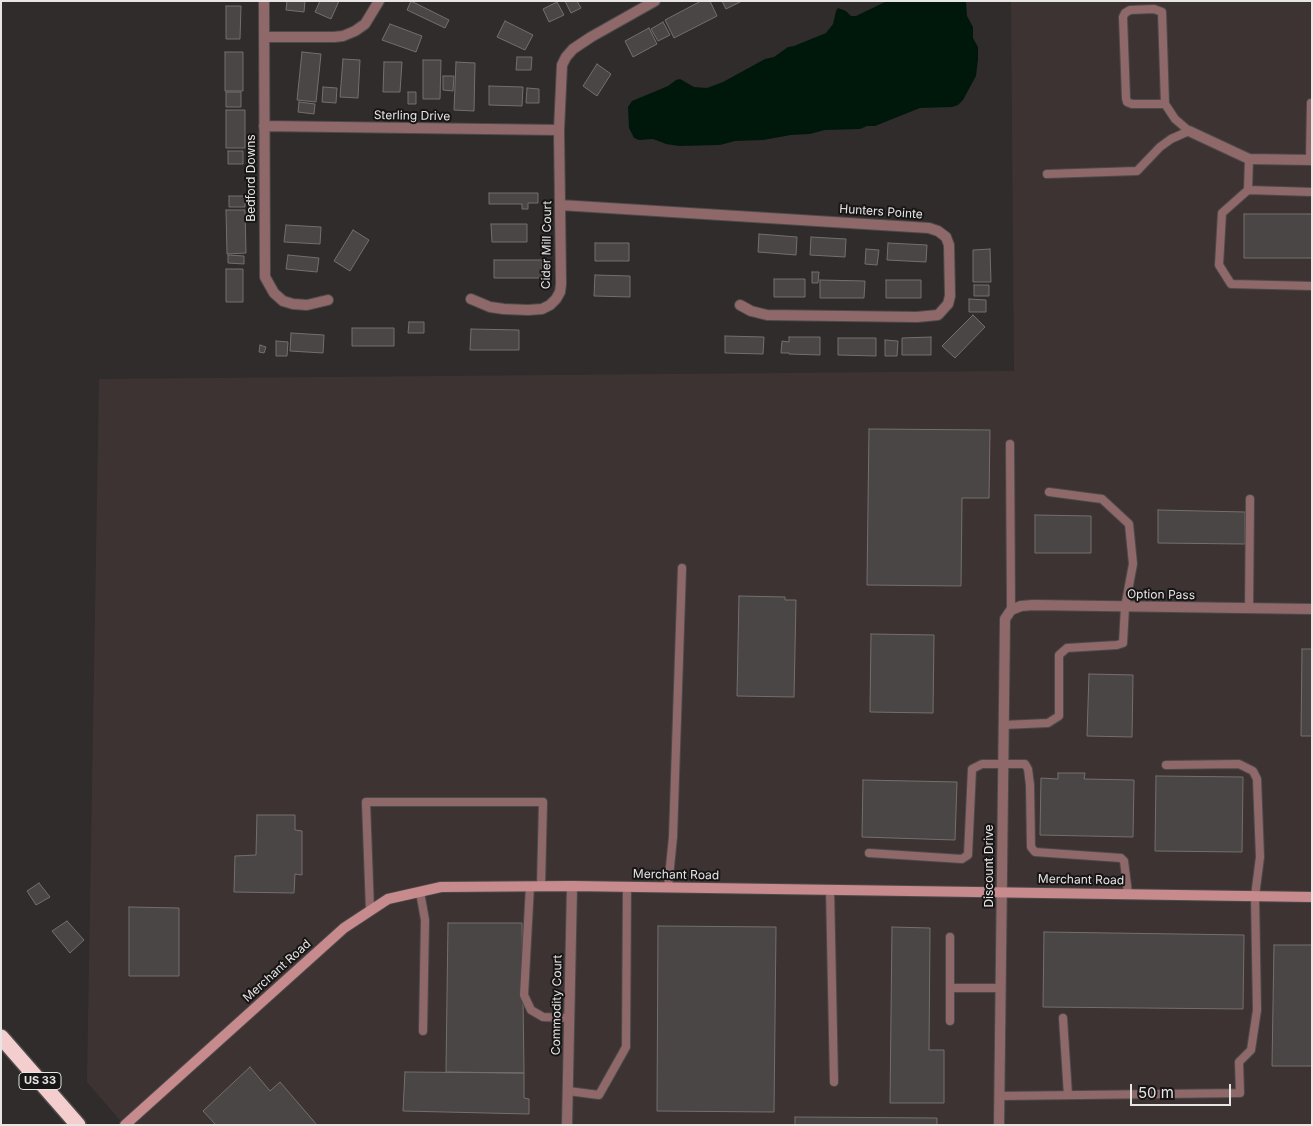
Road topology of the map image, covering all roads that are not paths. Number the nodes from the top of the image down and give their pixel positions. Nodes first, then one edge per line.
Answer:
1 (264, 1) edge
2 (379, 1) edge
3 (655, 1) edge
4 (264, 37) junction
5 (1311, 102) edge
6 (1165, 104) junction
7 (264, 126) junction
8 (559, 130) junction
9 (1189, 131) junction
10 (1249, 159) junction
11 (1311, 160) edge
12 (1047, 174) dead end
13 (1248, 190) junction
14 (1312, 192) edge
15 (560, 205) junction
16 (1312, 286) edge
17 (471, 299) dead end
18 (328, 300) dead end
19 (740, 305) dead end
20 (1010, 444) dead end
21 (1049, 492) dead end
22 (1250, 499) dead end
23 (682, 568) dead end
24 (1125, 607) junction
25 (1249, 609) junction
26 (1312, 609) edge
27 (1011, 610) junction
28 (1002, 725) junction
29 (1002, 764) junction
30 (1166, 765) dead end
31 (869, 853) dead end
32 (535, 886) junction
33 (572, 886) junction
34 (628, 887) junction
35 (668, 887) junction
36 (830, 889) junction
37 (1002, 891) junction
38 (420, 892) junction
39 (1128, 893) junction
40 (1255, 896) junction
41 (1312, 897) edge
42 (370, 910) junction
43 (950, 937) dead end
44 (950, 988) junction
45 (1000, 988) junction
46 (569, 1018) junction
47 (1063, 1018) dead end
48 (950, 1021) dead end
49 (423, 1030) dead end
50 (1, 1037) edge
51 (834, 1082) dead end
52 (568, 1091) junction
53 (1068, 1095) junction
54 (999, 1096) junction
55 (78, 1125) edge
56 (125, 1125) edge
57 (567, 1125) edge
58 (999, 1125) edge

1 - 4 street, Bedford Downs
2 - 4 street
3 - 8 street, Cider Mill Court
4 - 7 street, Bedford Downs
5 - 11 lane
6 - 6 lane
6 - 9 lane
7 - 8 street, Sterling Drive
7 - 18 street, Bedford Downs
8 - 15 street, Cider Mill Court
9 - 10 street
9 - 12 lane
10 - 11 street
10 - 13 lane
13 - 14 lane
13 - 16 lane
15 - 17 street, Cider Mill Court
15 - 19 street, Hunters Pointe
20 - 27 lane
21 - 24 lane
22 - 25 lane
23 - 35 lane
24 - 25 street, Option Pass
24 - 27 street, Option Pass
24 - 28 lane
25 - 26 street, Option Pass
27 - 28 street, Discount Drive
28 - 29 street, Discount Drive
29 - 31 lane
29 - 37 street, Discount Drive
29 - 39 lane
30 - 40 lane
32 - 33 street, Merchant Road
32 - 38 street, Merchant Road
32 - 42 lane
32 - 46 lane
33 - 34 street, Merchant Road
33 - 46 street, Commodity Court
34 - 35 street, Merchant Road
34 - 52 lane
35 - 36 street, Merchant Road
36 - 37 street, Merchant Road
36 - 51 lane
37 - 39 street, Merchant Road
37 - 45 street, Discount Drive
38 - 42 street, Merchant Road
38 - 49 lane
39 - 40 street, Merchant Road
40 - 41 street, Merchant Road
40 - 53 lane
42 - 56 street, Merchant Road
43 - 44 lane
44 - 45 lane
44 - 48 lane
45 - 54 street, Discount Drive
46 - 52 street, Commodity Court
47 - 53 lane
50 - 55 highway, US 33
52 - 57 street, Commodity Court
53 - 54 lane
54 - 58 street, Discount Drive

